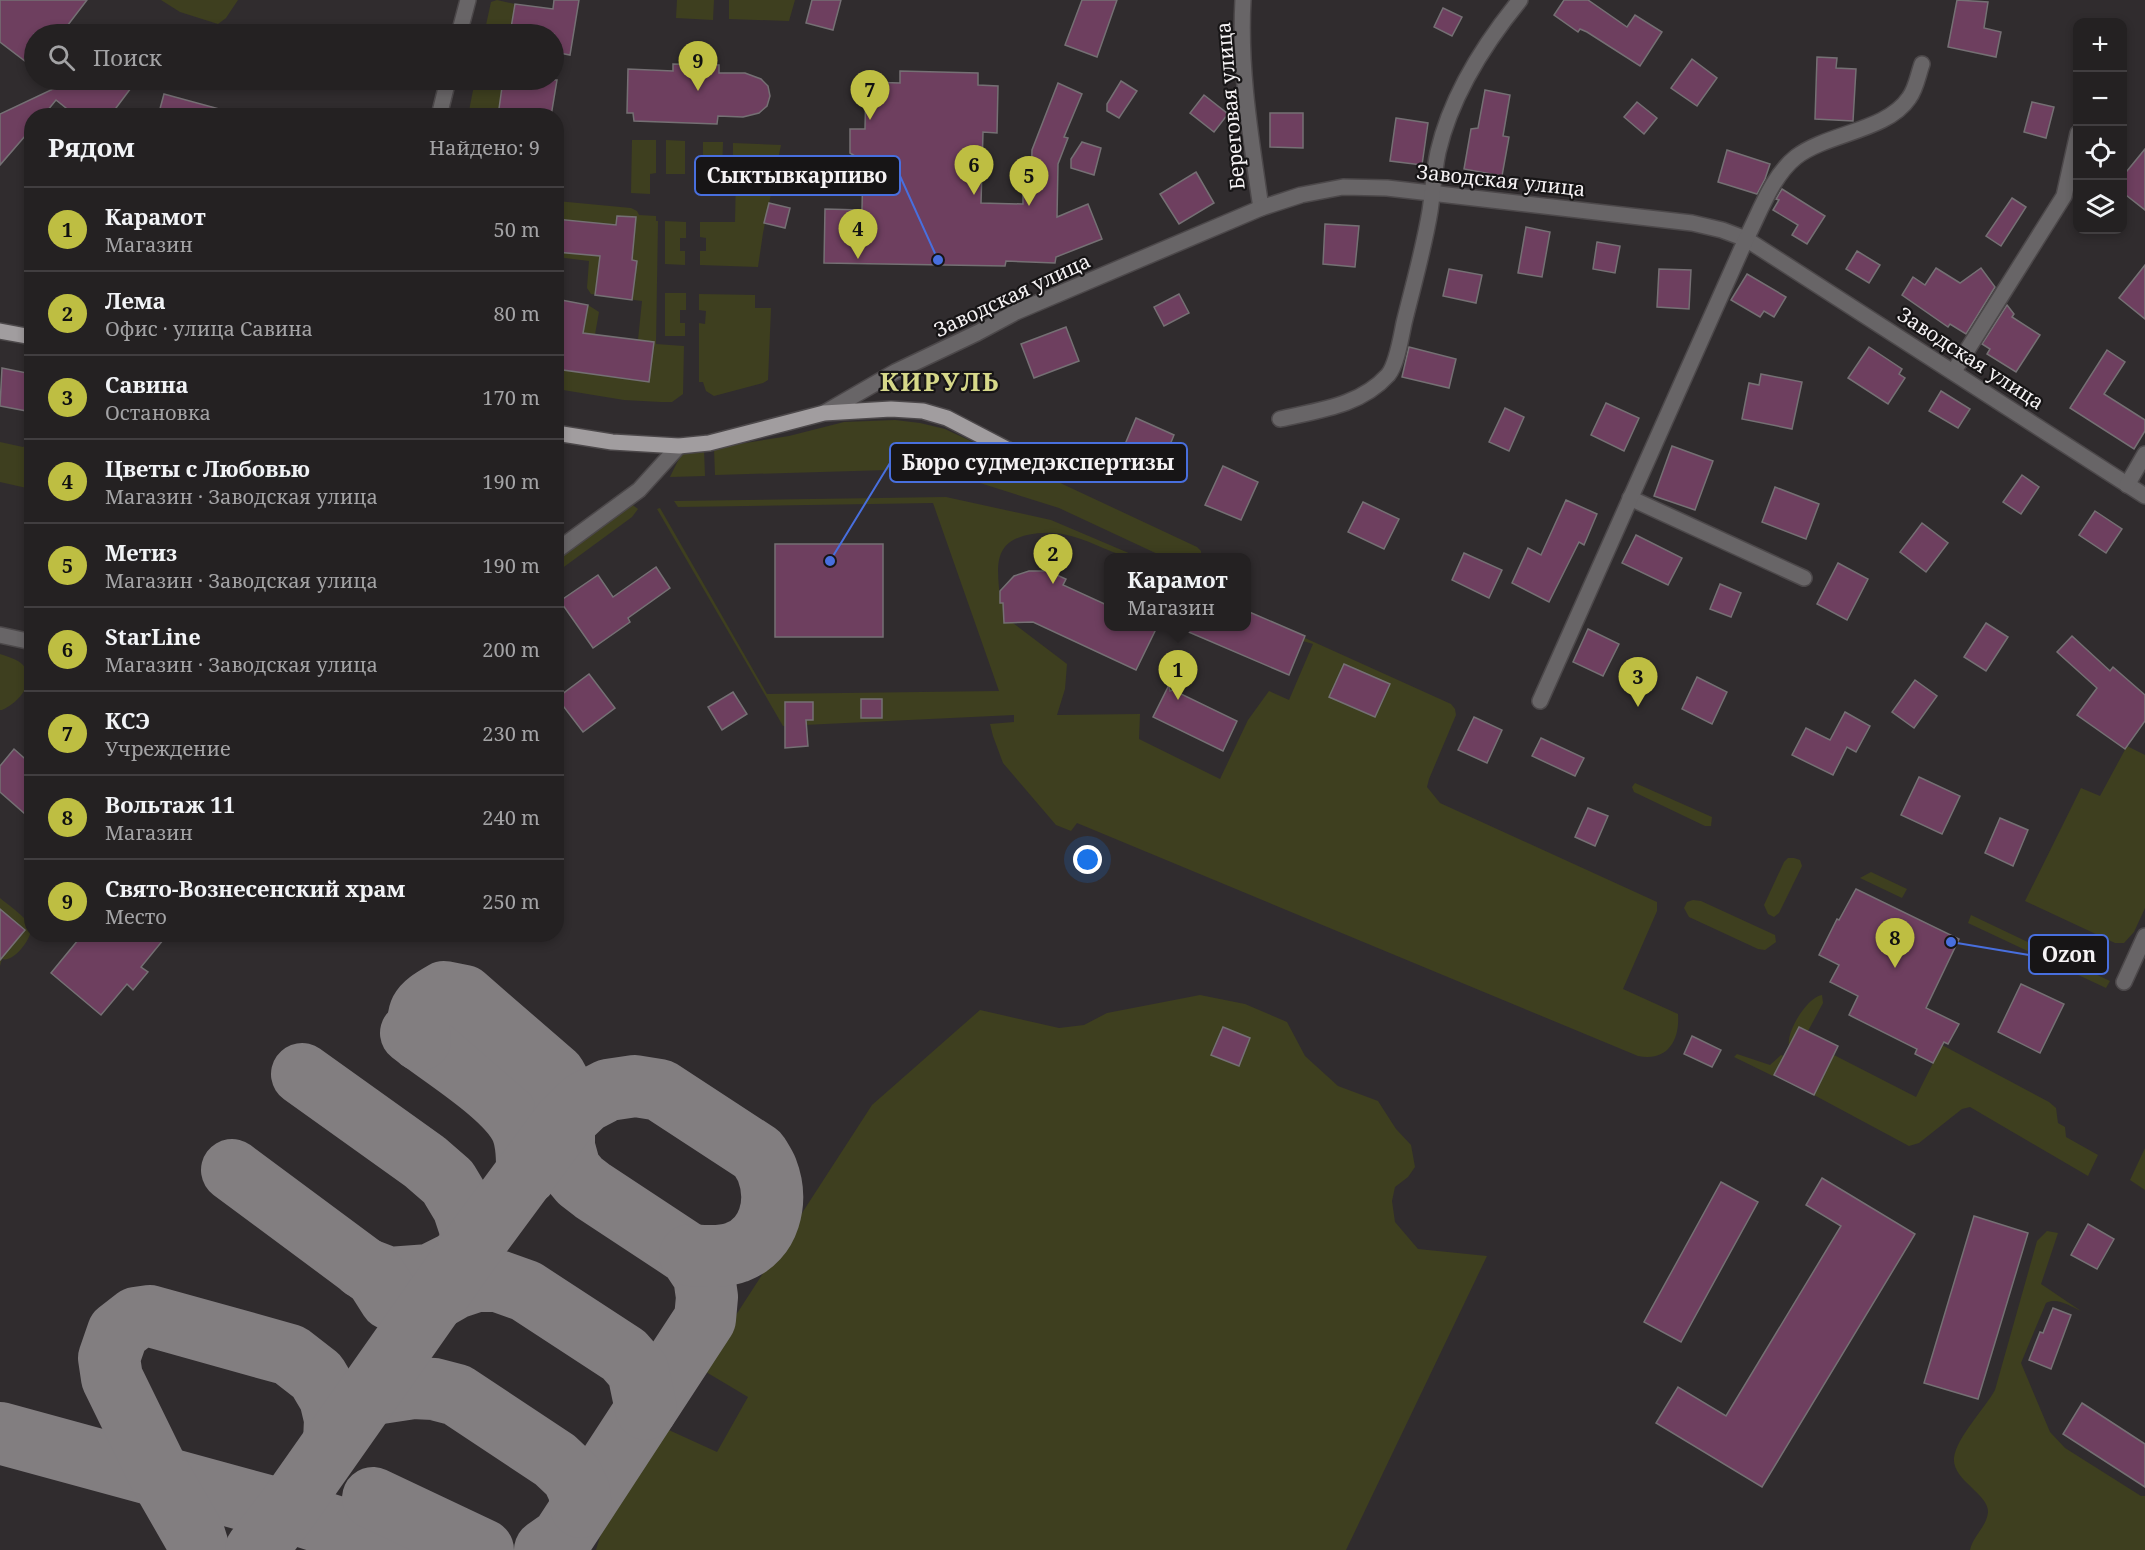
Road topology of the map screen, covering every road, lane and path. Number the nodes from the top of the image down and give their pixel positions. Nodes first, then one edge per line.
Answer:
1 (468, 0) edge
2 (1243, 0) edge
3 (1520, 0) edge
4 (462, 24) edge
5 (1922, 64) dead end
6 (446, 90) edge
7 (441, 108) edge
8 (2073, 156) edge
9 (1431, 194) junction
10 (1261, 208) junction
11 (1746, 239) junction
12 (0, 331) edge
13 (24, 336) edge
14 (1954, 372) junction
15 (824, 413) junction
16 (1280, 419) dead end
17 (564, 434) edge
18 (679, 446) junction
19 (2145, 454) edge
20 (1047, 470) dead end
21 (2127, 485) junction
22 (2145, 496) edge
23 (1630, 498) junction
24 (564, 545) edge
25 (1804, 578) dead end
26 (0, 635) edge
27 (24, 640) edge
28 (1540, 701) dead end
29 (2145, 936) edge
30 (2124, 982) dead end

1 - 4 street
2 - 10 street, Береговая улица
3 - 9 street
5 - 11 street
6 - 7 street
8 - 14 street
9 - 10 street, Заводская улица
9 - 11 street, Заводская улица
9 - 16 street
10 - 15 street, Заводская улица
11 - 14 street, Заводская улица
11 - 23 street
12 - 13 main road
14 - 21 street, Заводская улица
15 - 18 main road
15 - 20 main road
17 - 18 main road
18 - 24 street
19 - 21 street
21 - 22 street, Заводская улица
23 - 25 street
23 - 28 street
26 - 27 street
29 - 30 street

